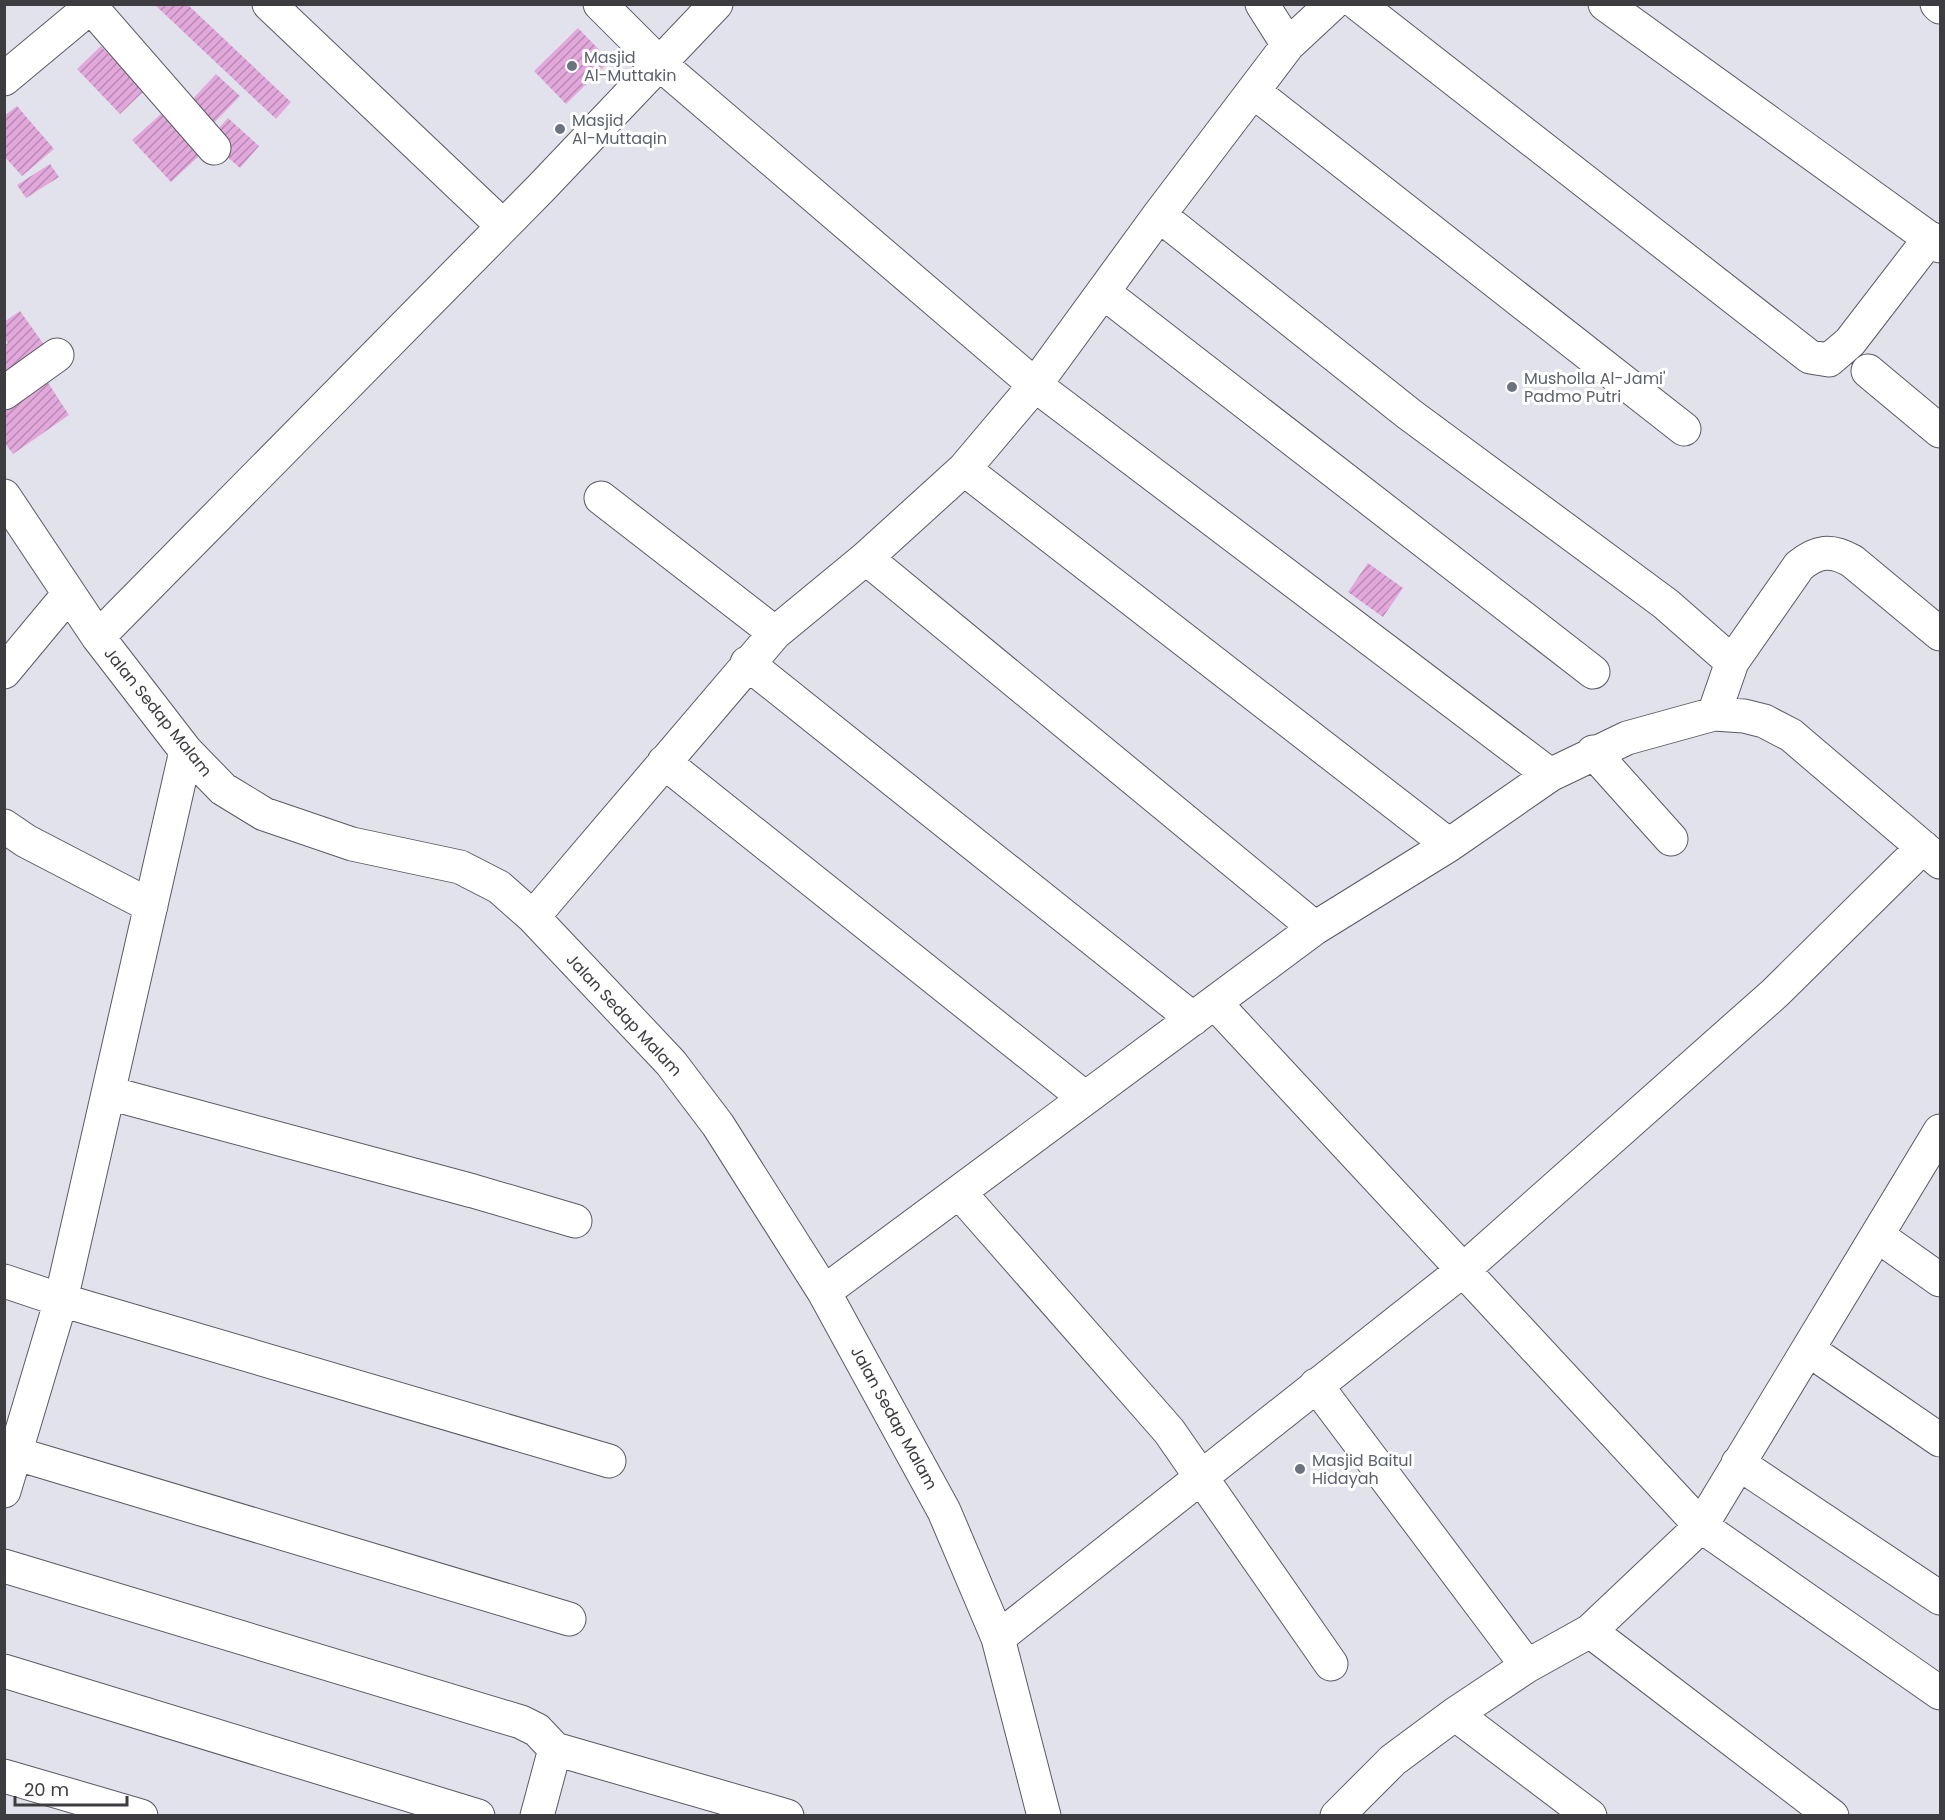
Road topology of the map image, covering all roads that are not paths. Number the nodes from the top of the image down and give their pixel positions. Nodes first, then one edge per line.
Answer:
1 (269, 4) edge
2 (600, 4) edge
3 (716, 4) edge
4 (1262, 4) edge
5 (1332, 4) edge
6 (1358, 4) edge
7 (1605, 4) edge
8 (92, 6) edge
9 (1288, 45) junction
10 (660, 64) junction
11 (4, 79) edge
12 (1254, 92) junction
13 (214, 148) dead end
14 (1159, 215) junction
15 (503, 226) junction
16 (1935, 242) edge
17 (1103, 292) junction
18 (57, 355) dead end
19 (1868, 371) dead end
20 (1035, 385) junction
21 (4, 393) edge
22 (1684, 429) dead end
23 (1941, 432) edge
24 (964, 469) junction
25 (4, 496) edge
26 (601, 498) dead end
27 (866, 558) junction
28 (68, 594) junction
29 (775, 633) junction
30 (1941, 634) edge
31 (98, 637) junction
32 (1731, 662) junction
33 (747, 663) junction
34 (4, 672) edge
35 (1593, 672) dead end
36 (1714, 714) junction
37 (186, 751) junction
38 (1593, 752) junction
39 (664, 762) junction
40 (1550, 775) junction
41 (4, 826) edge
42 (1671, 839) dead end
43 (1449, 845) junction
44 (1932, 854) edge
45 (151, 906) junction
46 (533, 917) junction
47 (1315, 928) junction
48 (1204, 1011) junction
49 (109, 1093) junction
50 (1085, 1098) junction
51 (1941, 1131) edge
52 (959, 1192) junction
53 (575, 1221) dead end
54 (1878, 1236) junction
55 (1463, 1269) junction
56 (1941, 1280) edge
57 (4, 1281) edge
58 (824, 1292) junction
59 (61, 1300) junction
60 (1809, 1350) junction
61 (1316, 1385) junction
62 (1941, 1440) edge
63 (609, 1461) dead end
64 (1738, 1463) junction
65 (8, 1474) edge
66 (1201, 1477) junction
67 (1701, 1526) junction
68 (4, 1566) edge
69 (1941, 1598) edge
70 (569, 1619) dead end
71 (1590, 1631) junction
72 (998, 1638) junction
73 (1331, 1664) dead end
74 (1527, 1666) junction
75 (4, 1671) edge
76 (1941, 1693) edge
77 (1455, 1714) junction
78 (555, 1749) junction
79 (4, 1776) edge
80 (141, 1815) edge
81 (478, 1815) edge
82 (537, 1815) edge
83 (787, 1815) edge
84 (1044, 1815) edge
85 (1337, 1815) edge
86 (1590, 1815) edge
87 (1832, 1815) edge

1 - 15 street
2 - 10 street
3 - 10 street
4 - 9 street
5 - 9 street
6 - 16 street
7 - 16 street
8 - 11 street
8 - 13 street
9 - 12 street
10 - 15 street
10 - 20 street
12 - 14 street
12 - 22 street
14 - 17 street
14 - 32 street
15 - 31 street
17 - 20 street
17 - 35 street
18 - 21 street
19 - 23 street
20 - 24 street
20 - 40 street
24 - 27 street
24 - 43 street
25 - 28 street, Jalan Sedap Malam
26 - 29 street
27 - 29 street
27 - 47 street
28 - 31 street, Jalan Sedap Malam
28 - 34 street
29 - 33 street
30 - 32 street
31 - 37 street, Jalan Sedap Malam
32 - 36 street
33 - 39 street
33 - 48 street
36 - 38 street
36 - 44 street
37 - 45 street
37 - 46 street, Jalan Sedap Malam
38 - 40 street
38 - 42 street
39 - 46 street
39 - 50 street
40 - 43 street
41 - 45 street
43 - 47 street
44 - 55 street
45 - 49 street
46 - 58 street, Jalan Sedap Malam
47 - 48 street
48 - 50 street
48 - 55 street
49 - 53 street
49 - 59 street
50 - 52 street
51 - 54 street
52 - 58 street
52 - 66 street
54 - 56 street
54 - 60 street
55 - 61 street
55 - 67 street
57 - 59 street
58 - 72 street, Jalan Sedap Malam
59 - 63 street
59 - 65 street
60 - 62 street
60 - 64 street
61 - 66 street
61 - 74 street
64 - 67 street
64 - 69 street
65 - 70 street
66 - 72 street
66 - 73 street
67 - 71 street
67 - 76 street
68 - 78 street
71 - 74 street
71 - 87 street
72 - 84 street, Jalan Sedap Malam
74 - 77 street
75 - 81 street
77 - 85 street
77 - 86 street
78 - 82 street
78 - 83 street
79 - 80 street

